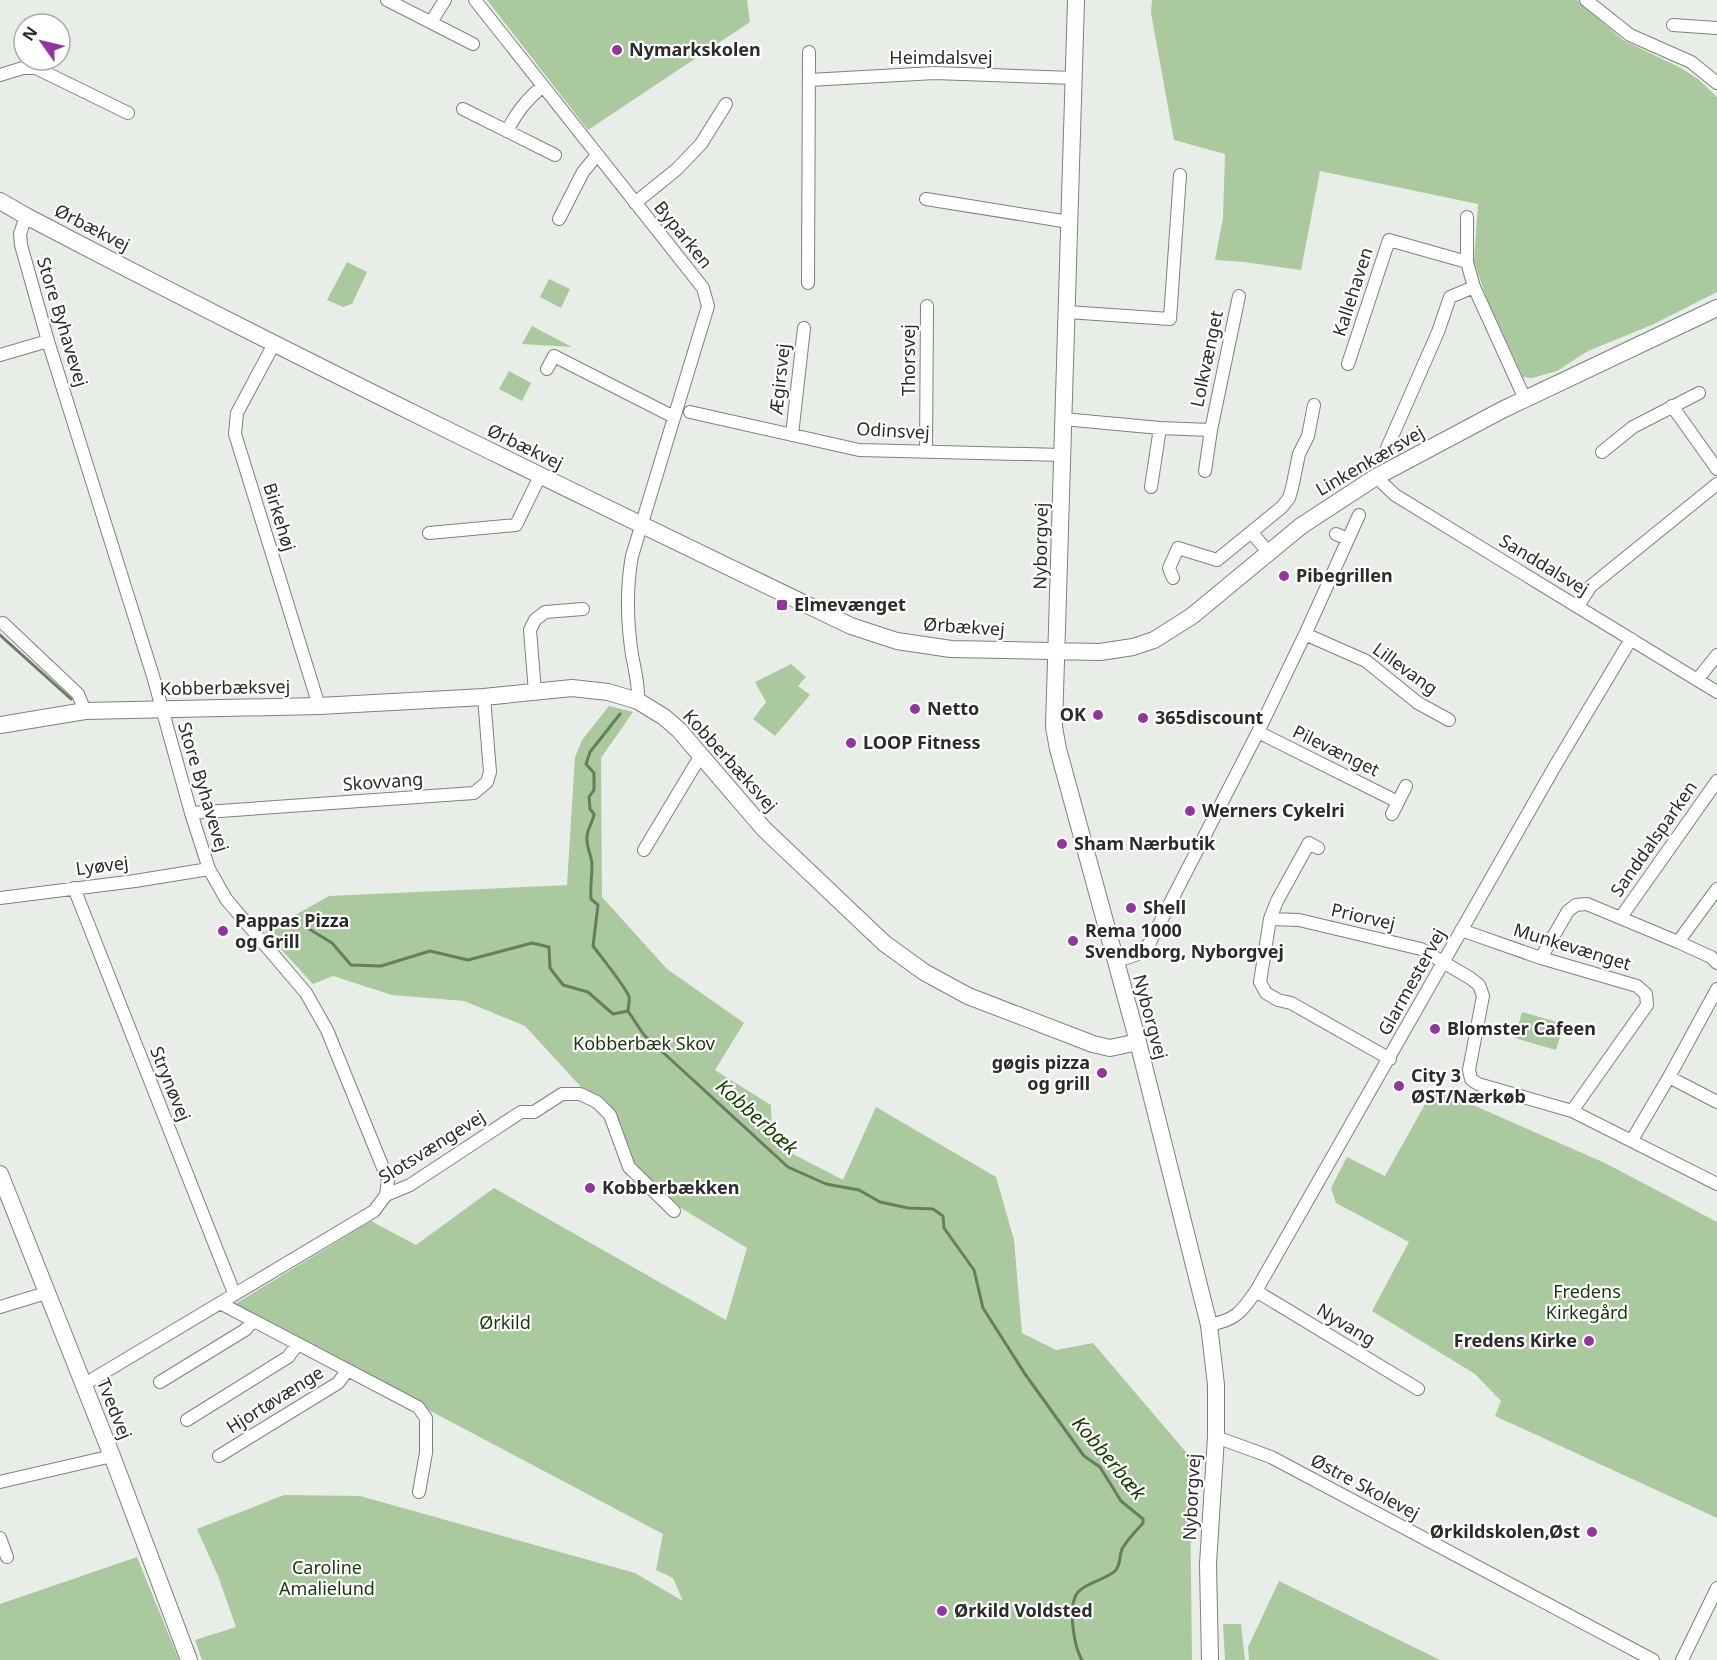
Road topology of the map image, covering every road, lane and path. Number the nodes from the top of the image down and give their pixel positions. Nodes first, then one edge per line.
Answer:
1 (387, 0) edge
2 (445, 0) edge
3 (475, 0) edge
4 (1076, 0) edge
5 (1586, 0) edge
6 (431, 22) junction
7 (1672, 25) dead end
8 (1717, 28) edge
9 (473, 44) dead end
10 (809, 52) dead end
11 (0, 75) edge
12 (1074, 78) junction
13 (809, 80) junction
14 (1717, 83) edge
15 (543, 86) junction
16 (726, 104) dead end
17 (463, 109) dead end
18 (128, 113) dead end
19 (507, 131) junction
20 (555, 155) dead end
21 (597, 155) junction
22 (1180, 176) dead end
23 (926, 199) dead end
24 (0, 201) edge
25 (635, 203) junction
26 (26, 216) junction
27 (1467, 217) dead end
28 (559, 219) dead end
29 (1069, 222) junction
30 (1467, 262) junction
31 (808, 283) dead end
32 (1474, 287) junction
33 (1239, 296) dead end
34 (927, 306) dead end
35 (1717, 308) edge
36 (1067, 312) junction
37 (804, 328) dead end
38 (48, 341) junction
39 (274, 344) junction
40 (0, 355) edge
41 (1348, 364) dead end
42 (547, 369) dead end
43 (1699, 393) dead end
44 (1525, 399) junction
45 (1314, 405) dead end
46 (1672, 406) junction
47 (690, 412) dead end
48 (674, 417) junction
49 (1063, 419) junction
50 (1160, 428) junction
51 (1211, 430) junction
52 (792, 435) junction
53 (1388, 448) dead end
54 (926, 451) junction
55 (1602, 452) dead end
56 (1062, 455) junction
57 (1717, 469) edge
58 (1205, 471) dead end
59 (540, 476) junction
60 (1376, 477) junction
61 (1717, 484) edge
62 (1151, 487) dead end
63 (1359, 515) dead end
64 (642, 525) junction
65 (1251, 532) junction
66 (429, 533) dead end
67 (1336, 534) dead end
68 (1348, 539) junction
69 (1269, 553) junction
70 (1173, 578) dead end
71 (1578, 606) junction
72 (583, 609) dead end
73 (3, 623) dead end
74 (1305, 634) junction
75 (1631, 639) junction
76 (1057, 651) junction
77 (1717, 655) edge
78 (1697, 680) junction
79 (535, 692) junction
80 (1717, 692) edge
81 (484, 697) junction
82 (638, 701) junction
83 (319, 706) junction
84 (161, 708) junction
85 (85, 711) junction
86 (1449, 720) dead end
87 (0, 725) edge
88 (1258, 732) junction
89 (701, 755) junction
90 (1717, 781) edge
91 (1406, 786) dead end
92 (1398, 802) junction
93 (192, 813) junction
94 (1392, 814) dead end
95 (1318, 848) dead end
96 (645, 850) dead end
97 (209, 868) junction
98 (74, 888) junction
99 (1717, 889) edge
100 (0, 898) edge
101 (1621, 917) junction
102 (1270, 918) junction
103 (1461, 930) junction
104 (1678, 942) junction
105 (1541, 958) junction
106 (1115, 962) junction
107 (1444, 962) junction
108 (1717, 963) edge
109 (1717, 988) edge
110 (1137, 1042) junction
111 (1390, 1059) junction
112 (1669, 1077) junction
113 (1717, 1102) edge
114 (1572, 1112) junction
115 (1632, 1140) junction
116 (0, 1174) edge
117 (1717, 1184) edge
118 (386, 1195) junction
119 (674, 1211) dead end
120 (1256, 1291) junction
121 (46, 1293) junction
122 (234, 1293) junction
123 (220, 1303) junction
124 (0, 1306) edge
125 (253, 1321) junction
126 (1209, 1325) junction
127 (298, 1344) junction
128 (347, 1371) junction
129 (160, 1382) dead end
130 (83, 1385) junction
131 (1418, 1389) dead end
132 (187, 1420) dead end
133 (1216, 1437) junction
134 (112, 1456) junction
135 (219, 1456) dead end
136 (0, 1482) edge
137 (419, 1492) dead end
138 (0, 1539) edge
139 (7, 1557) dead end
140 (1717, 1587) edge
141 (189, 1660) edge
142 (1210, 1660) edge
143 (1653, 1660) edge
144 (1682, 1660) edge

1 - 6 street
2 - 6 street
3 - 15 street, Byparken
4 - 12 street, Nyborgvej
5 - 14 street
6 - 9 street
7 - 8 street
10 - 13 street
11 - 18 street
12 - 13 street, Heimdalsvej
12 - 29 street, Nyborgvej
13 - 31 street
15 - 19 street
15 - 21 street, Byparken
16 - 25 street
17 - 19 street
19 - 20 street
21 - 25 street, Byparken
21 - 28 street
22 - 36 street
23 - 29 street
24 - 26 street, Ørbækvej
25 - 48 street, Byparken
26 - 38 street, Store Byhavevej
26 - 39 street, Ørbækvej
27 - 30 street
29 - 36 street, Nyborgvej
30 - 32 street
30 - 41 street, Kallehaven
32 - 44 street
32 - 53 street
33 - 51 street, Lolkvænget
34 - 54 street, Thorsvej
35 - 44 street, Linkenkærsvej
36 - 49 street, Nyborgvej
37 - 52 street, Ægirsvej
38 - 40 street
38 - 84 street, Store Byhavevej
39 - 59 street, Ørbækvej
39 - 83 street, Birkehøj
42 - 48 street
43 - 46 street
44 - 60 street, Linkenkærsvej
45 - 65 street
46 - 55 street
46 - 57 street
47 - 52 street, Odinsvej
48 - 64 street, Byparken
49 - 50 street, Lolkvænget
49 - 56 street, Nyborgvej
50 - 51 street, Lolkvænget
50 - 62 street
51 - 58 street, Lolkvænget
52 - 54 street, Odinsvej
54 - 56 street, Odinsvej
56 - 76 street, Nyborgvej
59 - 64 street, Ørbækvej
59 - 66 street
60 - 69 street, Linkenkærsvej
60 - 71 street, Sanddalsvej
61 - 71 street
63 - 68 street
64 - 76 street, Ørbækvej
64 - 82 street, Byparken
65 - 69 street
65 - 70 street
67 - 68 street
68 - 74 street
69 - 76 street, Linkenkærsvej
71 - 75 street, Sanddalsvej
72 - 79 street
73 - 85 street
74 - 86 street, Lillevang
74 - 88 street
75 - 78 street, Sanddalsvej
75 - 103 street, Glarmestervej
76 - 106 street, Nyborgvej
77 - 78 street
78 - 80 street, Sanddalsvej
79 - 81 street, Kobberbæksvej
79 - 82 street, Kobberbæksvej
81 - 83 street, Kobberbæksvej
81 - 93 street, Skovvang
82 - 89 street, Kobberbæksvej
83 - 84 street, Kobberbæksvej
84 - 85 street, Kobberbæksvej
84 - 93 street, Store Byhavevej
85 - 87 street, Kobberbæksvej
88 - 92 street, Pilevænget
88 - 106 street
89 - 96 street
89 - 110 street, Kobberbæksvej
90 - 101 street, Sanddalsparken
91 - 92 street
92 - 94 street
93 - 97 street, Store Byhavevej
95 - 102 street
97 - 98 street, Lyøvej
97 - 118 street, Store Byhavevej
98 - 100 street, Lyøvej
98 - 122 street, Strynøvej
99 - 104 street
101 - 104 street, Sanddalsparken
101 - 105 street, Sanddalsparken
102 - 107 street, Priorvej
102 - 111 street
103 - 105 street, Munkevænget
103 - 107 street, Glarmestervej
104 - 108 street, Sanddalsparken
105 - 114 street, Munkevænget
106 - 110 street, Nyborgvej
107 - 111 street, Glarmestervej
107 - 114 street
109 - 112 street
110 - 126 street, Nyborgvej
111 - 120 street, Glarmestervej
112 - 113 street
112 - 115 street
114 - 115 street
115 - 117 street
116 - 121 street, Tvedvej
118 - 119 street, Slotsvængevej
118 - 122 street, Slotsvængevej
120 - 126 street, Glarmestervej
120 - 131 street, Nyvang
121 - 124 street
121 - 130 street, Tvedvej
122 - 123 street, Slotsvængevej
123 - 125 street, Hjortøvænge
123 - 130 street, Slotsvængevej
125 - 127 street, Hjortøvænge
125 - 129 street
126 - 133 street, Nyborgvej
127 - 128 street, Hjortøvænge
127 - 132 street, Hjortøvænge
128 - 135 street, Hjortøvænge
128 - 137 street, Hjortøvænge
130 - 134 street, Tvedvej
133 - 142 street, Nyborgvej
133 - 143 street, Østre Skolevej
134 - 136 street
134 - 141 street, Tvedvej
138 - 139 street
140 - 144 street

